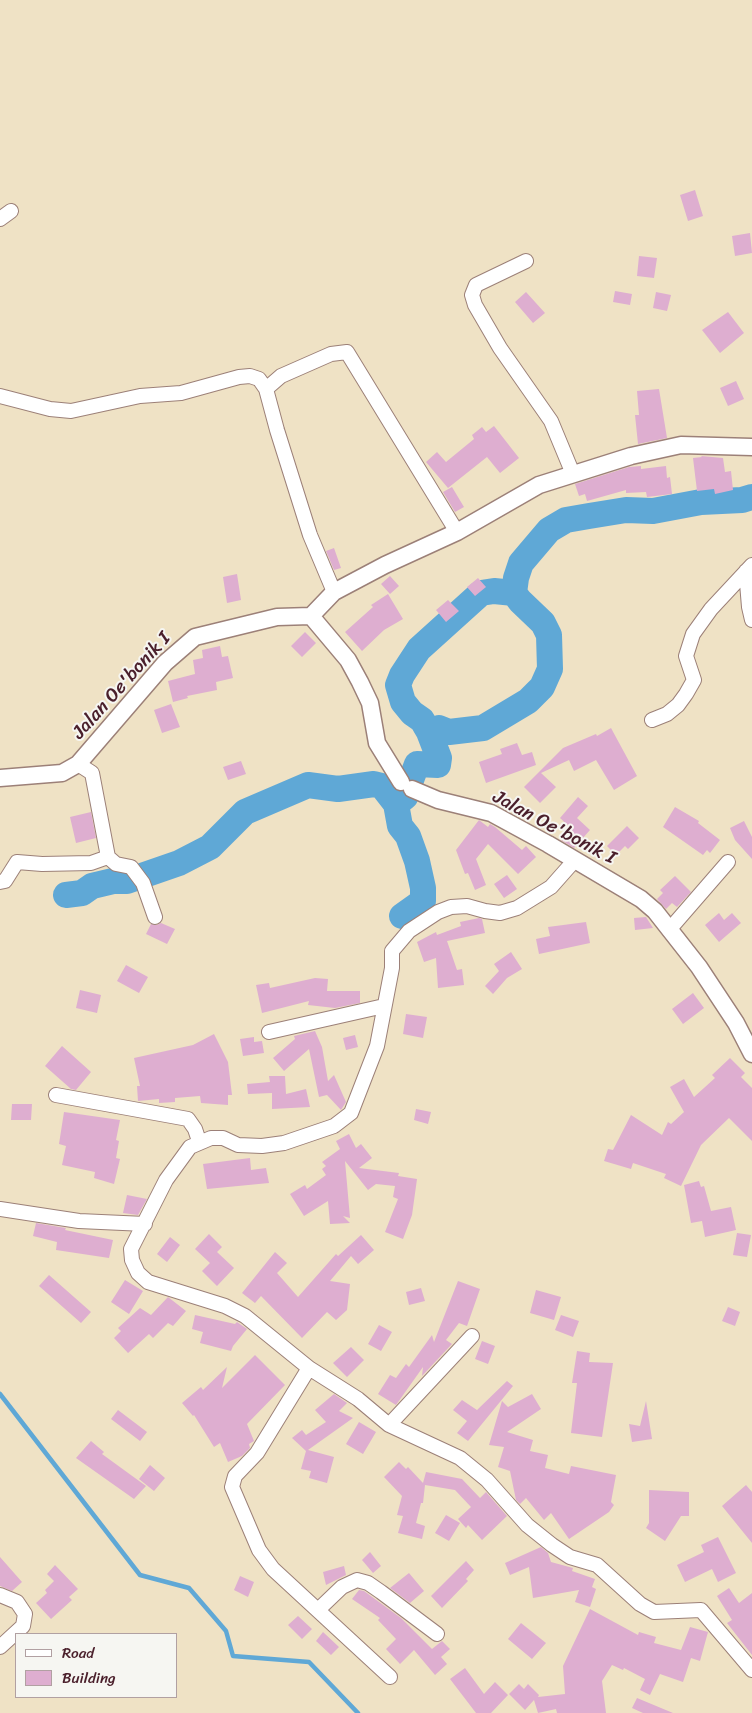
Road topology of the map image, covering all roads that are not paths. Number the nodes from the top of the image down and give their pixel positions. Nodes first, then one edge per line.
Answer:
1 (526, 260) dead end
2 (266, 389) junction
3 (0, 396) edge
4 (752, 447) edge
5 (573, 474) junction
6 (457, 532) junction
7 (749, 568) edge
8 (334, 592) junction
9 (311, 616) junction
10 (752, 620) edge
11 (652, 720) dead end
12 (78, 764) junction
13 (0, 778) edge
14 (108, 857) junction
15 (574, 861) junction
16 (728, 862) dead end
17 (0, 882) edge
18 (155, 917) dead end
19 (669, 930) junction
20 (384, 1006) junction
21 (269, 1032) dead end
22 (752, 1054) edge
23 (56, 1095) dead end
24 (199, 1141) junction
25 (0, 1208) edge
26 (145, 1224) junction
27 (472, 1336) dead end
28 (309, 1368) junction
29 (390, 1425) junction
30 (0, 1595) edge
31 (319, 1609) junction
32 (437, 1634) dead end
33 (0, 1647) edge
34 (752, 1670) edge
35 (390, 1677) dead end

1 - 5 street
2 - 3 street
2 - 6 street
2 - 8 street
4 - 5 street
5 - 6 street
6 - 8 street
7 - 10 street
7 - 11 street
8 - 9 street
9 - 12 street, Jalan Oe'bonik I
9 - 15 street, Jalan Oe'bonik I
12 - 13 street, Jalan Oe'bonik I
12 - 14 street
14 - 17 street
14 - 18 street
15 - 19 street, Jalan Oe'bonik I
15 - 20 street
16 - 19 street
19 - 22 street, Jalan Oe'bonik I
20 - 21 street
20 - 24 street
23 - 24 street
24 - 26 street
25 - 26 street
26 - 28 street
27 - 29 street
28 - 29 street
28 - 31 street
29 - 34 street
30 - 33 street
31 - 32 street
31 - 35 street

